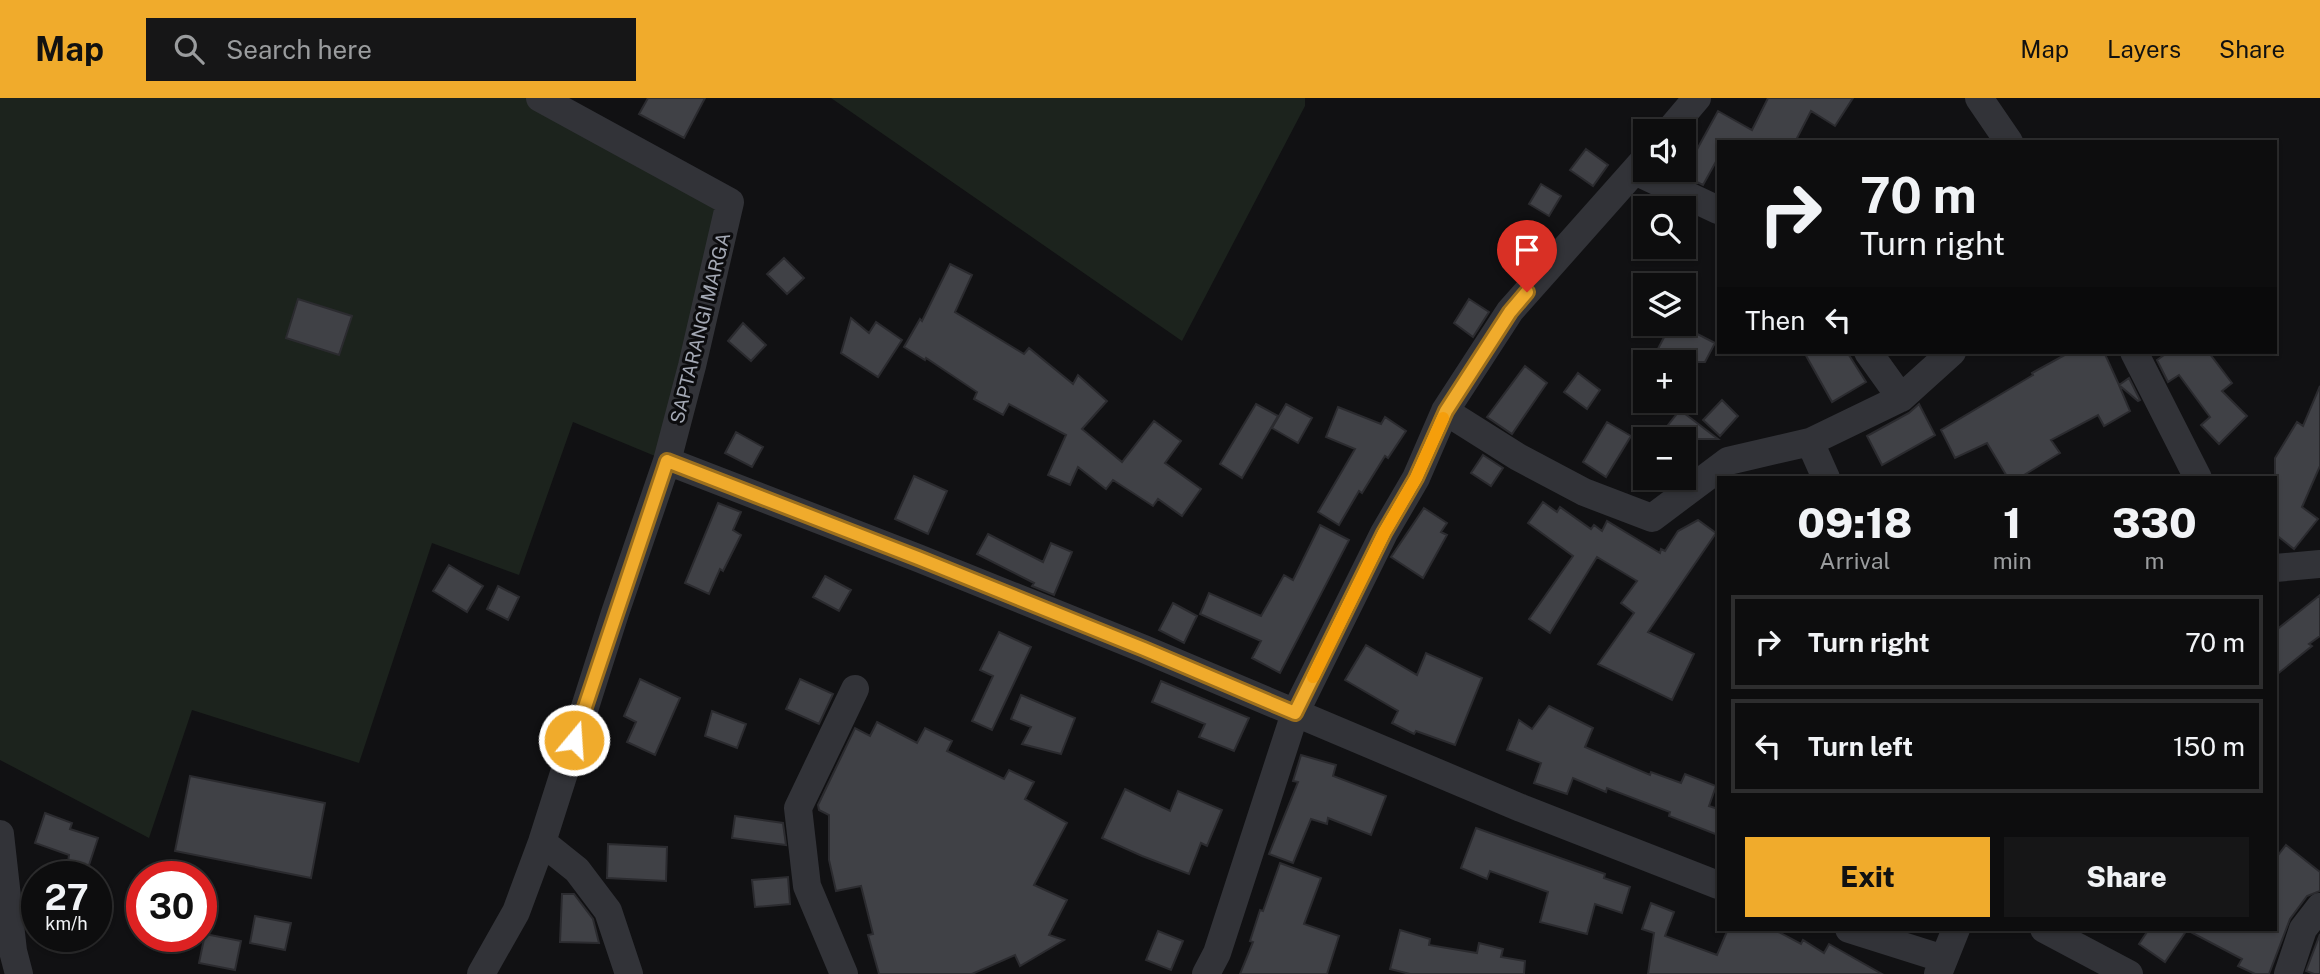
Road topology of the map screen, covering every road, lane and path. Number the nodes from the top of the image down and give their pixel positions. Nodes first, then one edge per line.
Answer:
1 (1697, 98) edge
2 (1979, 98) edge
3 (552, 101) edge
4 (1679, 119) edge
5 (2008, 140) edge
6 (1633, 173) edge
7 (1669, 182) edge
8 (1717, 209) edge
9 (1869, 354) edge
10 (1950, 354) edge
11 (2135, 354) edge
12 (1901, 398) junction
13 (1446, 411) junction
14 (1810, 442) junction
15 (667, 461) junction
16 (1825, 476) edge
17 (2197, 476) edge
18 (2320, 564) edge
19 (2277, 569) edge
20 (855, 689) dead end
21 (1295, 713) junction
22 (0, 834) edge
23 (542, 842) junction
24 (1717, 885) edge
25 (2320, 907) edge
26 (1854, 931) edge
27 (1955, 931) edge
28 (2048, 931) edge
29 (1941, 966) edge
30 (19, 974) edge
31 (481, 974) edge
32 (629, 974) edge
33 (844, 974) edge
34 (1206, 974) edge
35 (2129, 974) edge
36 (2288, 974) edge

1 - 4 street
2 - 5 street
3 - 15 street, SAPTARANGI MARGA
6 - 13 street
7 - 8 street
9 - 12 street
10 - 12 street
11 - 17 street
12 - 14 street
13 - 14 street
13 - 21 street
14 - 16 street
15 - 21 street
15 - 23 street, SAPTARANGI MARGA
18 - 19 street
20 - 33 street
21 - 24 street
21 - 34 street
22 - 30 street
23 - 31 street, SAPTARANGI MARGA
23 - 32 street
25 - 36 street
26 - 29 street
27 - 29 street
28 - 35 street

